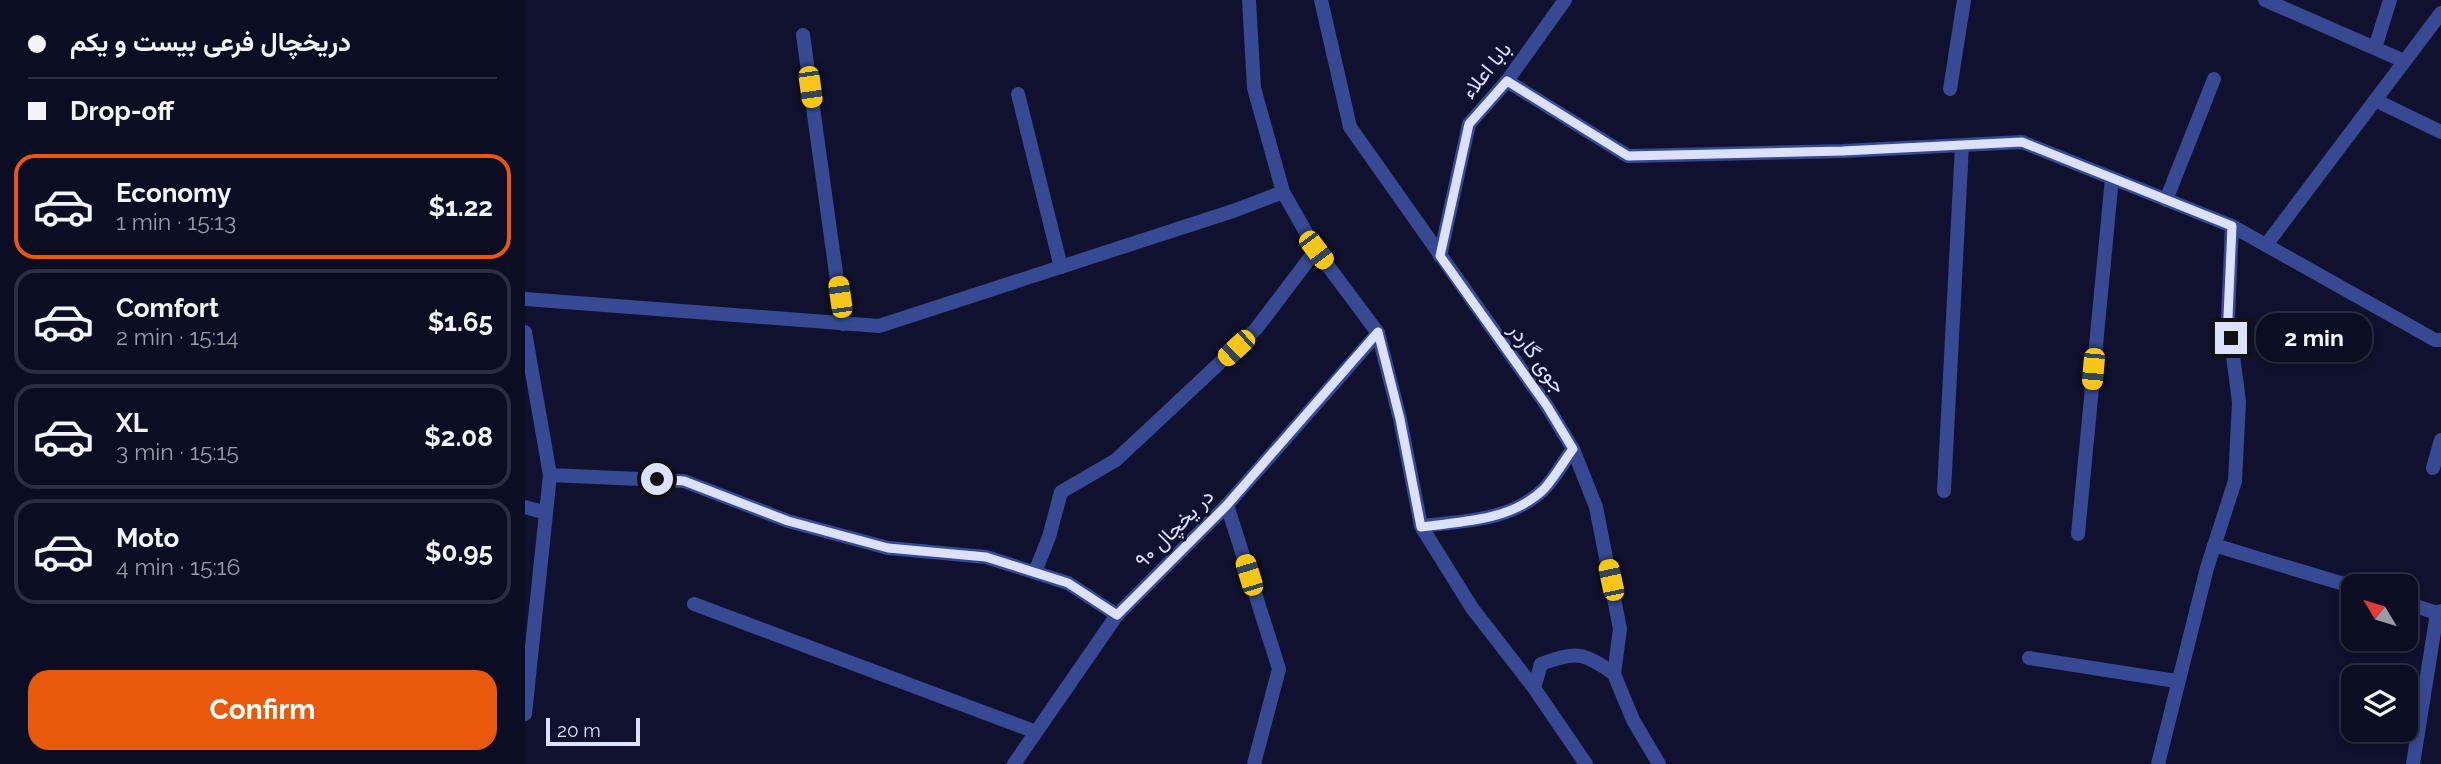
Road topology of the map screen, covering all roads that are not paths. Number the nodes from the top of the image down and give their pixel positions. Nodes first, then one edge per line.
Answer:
1 (1249, 0) edge
2 (1321, 0) edge
3 (1565, 0) edge
4 (1964, 0) edge
5 (2265, 0) edge
6 (2390, 0) edge
7 (2441, 13) edge
8 (803, 34) dead end
9 (2375, 48) junction
10 (2404, 61) junction
11 (2214, 79) dead end
12 (1507, 81) junction
13 (1950, 89) dead end
14 (1018, 94) dead end
15 (2375, 100) junction
16 (2441, 132) edge
17 (1962, 145) junction
18 (2112, 178) junction
19 (1283, 192) junction
20 (2166, 200) junction
21 (2232, 226) junction
22 (2266, 245) junction
23 (1316, 250) junction
24 (1440, 256) junction
25 (1061, 267) junction
26 (525, 299) edge
27 (843, 324) junction
28 (525, 332) edge
29 (1378, 332) junction
30 (2441, 340) edge
31 (2441, 440) edge
32 (1573, 449) junction
33 (2433, 468) dead end
34 (550, 475) junction
35 (1944, 491) dead end
36 (1227, 505) junction
37 (525, 507) edge
38 (546, 513) junction
39 (1421, 527) junction
40 (2078, 534) dead end
41 (2214, 545) junction
42 (1035, 572) junction
43 (2341, 583) edge
44 (694, 604) dead end
45 (2419, 607) edge
46 (2439, 612) edge
47 (1117, 615) junction
48 (528, 650) edge
49 (2029, 658) dead end
50 (1614, 674) junction
51 (2176, 681) junction
52 (1534, 688) junction
53 (525, 714) edge
54 (1037, 732) junction
55 (1014, 764) edge
56 (1254, 764) edge
57 (1585, 764) edge
58 (1659, 764) edge
59 (2158, 764) edge
60 (2413, 764) edge

1 - 19 street
2 - 24 street, جوی گاردر
3 - 12 street, بابا اعلاء
4 - 13 street
5 - 9 street
6 - 9 street
7 - 10 street
8 - 27 street
9 - 10 street
10 - 15 street
11 - 20 street
12 - 17 street
12 - 24 street, بابا اعلاء
14 - 25 street
15 - 16 street
15 - 22 street
17 - 18 street
17 - 35 street
18 - 20 street
18 - 40 street
19 - 23 street
19 - 25 street
20 - 21 street
21 - 22 street
21 - 41 street
22 - 30 street
23 - 29 street
23 - 42 street
24 - 32 street, جوی گاردر
25 - 27 street
26 - 27 street
28 - 34 street
29 - 36 street, در یخچال ۹۰
29 - 39 street
31 - 33 street
32 - 39 street
32 - 50 street, جوی گاردر
34 - 38 street
34 - 42 street
36 - 47 street, در یخچال ۹۰
36 - 56 street
37 - 38 street
38 - 48 street
39 - 52 street
41 - 43 street
41 - 51 street
42 - 47 street
44 - 54 street
45 - 46 street
46 - 60 street
47 - 54 street, در یخچال ۹۰
48 - 53 street
49 - 51 street
50 - 52 street
50 - 58 street
51 - 59 street
52 - 57 street
54 - 55 street, در یخچال ۹۰

